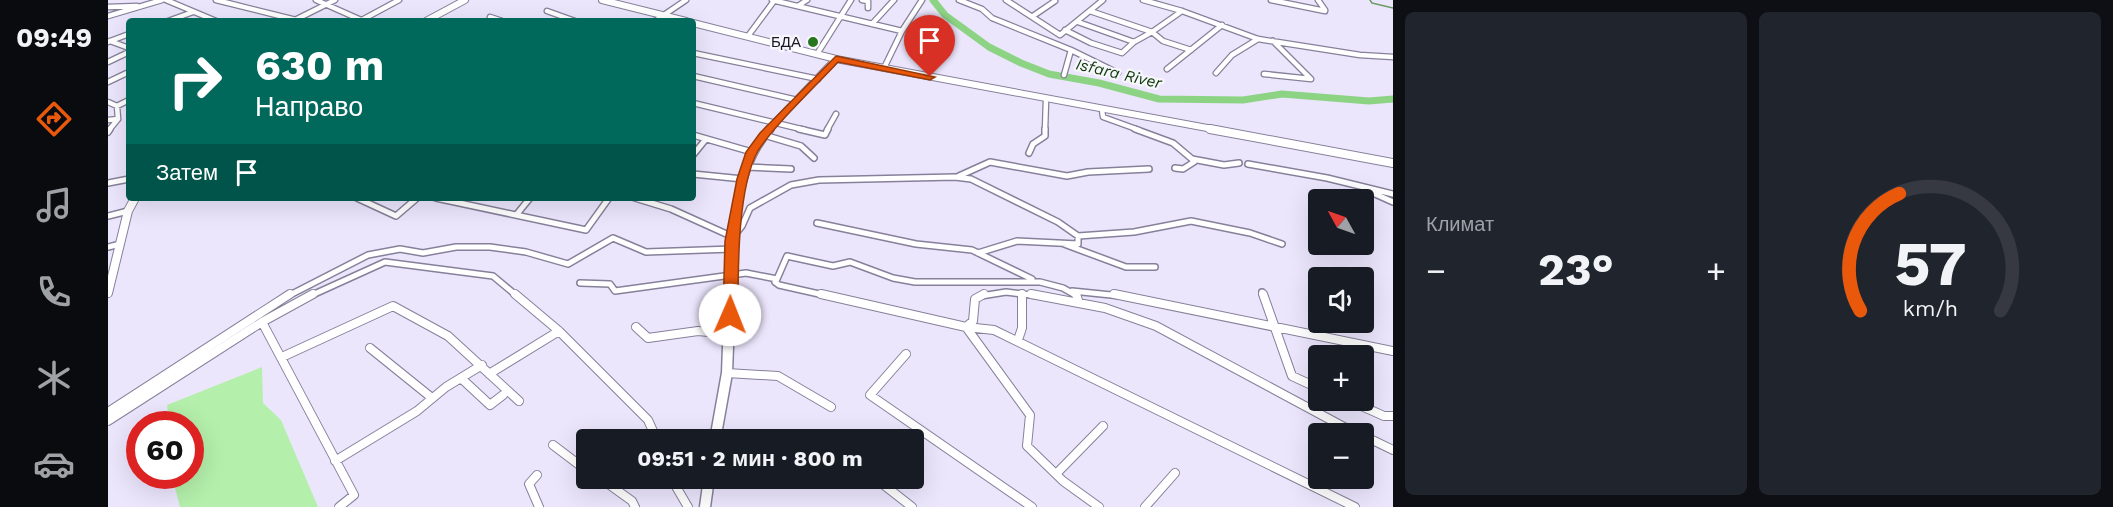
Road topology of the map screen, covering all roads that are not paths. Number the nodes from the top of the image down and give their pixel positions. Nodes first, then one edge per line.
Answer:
1 (164, 0) edge
2 (216, 0) edge
3 (316, 0) edge
4 (335, 0) edge
5 (399, 0) edge
6 (465, 0) edge
7 (602, 0) edge
8 (686, 0) edge
9 (773, 0) edge
10 (807, 0) edge
11 (851, 0) edge
12 (862, 0) edge
13 (894, 0) edge
14 (922, 0) edge
15 (972, 0) edge
16 (1006, 0) edge
17 (1103, 0) edge
18 (1143, 0) edge
19 (1270, 0) edge
20 (1318, 0) edge
21 (961, 1) edge
22 (1055, 1) edge
23 (326, 4) junction
24 (143, 6) junction
25 (798, 6) junction
26 (108, 7) edge
27 (868, 8) dead end
28 (547, 11) dead end
29 (1090, 11) junction
30 (1182, 11) junction
31 (194, 12) junction
32 (662, 15) junction
33 (108, 16) edge
34 (839, 16) junction
35 (1032, 16) junction
36 (490, 17) dead end
37 (177, 18) edge
38 (209, 18) edge
39 (285, 18) edge
40 (297, 18) edge
41 (354, 18) edge
42 (366, 18) edge
43 (432, 18) edge
44 (493, 18) edge
45 (567, 18) edge
46 (658, 18) edge
47 (674, 18) edge
48 (1078, 22) junction
49 (696, 24) edge
50 (872, 24) junction
51 (1222, 25) junction
52 (1065, 30) junction
53 (902, 31) junction
54 (1152, 32) junction
55 (126, 35) edge
56 (748, 36) junction
57 (1258, 39) junction
58 (109, 41) edge
59 (1273, 41) junction
60 (1134, 42) junction
61 (126, 49) edge
62 (1071, 50) junction
63 (1191, 50) junction
64 (126, 52) edge
65 (696, 54) edge
66 (817, 54) junction
67 (1393, 57) edge
68 (836, 59) junction
69 (108, 62) edge
70 (884, 68) junction
71 (1167, 69) dead end
72 (126, 73) edge
73 (1118, 73) dead end
74 (1216, 73) dead end
75 (1264, 74) dead end
76 (1064, 75) dead end
77 (696, 77) edge
78 (818, 79) junction
79 (108, 81) edge
80 (798, 100) junction
81 (1046, 100) junction
82 (108, 102) edge
83 (126, 102) edge
84 (696, 104) edge
85 (117, 106) junction
86 (1102, 110) junction
87 (836, 114) dead end
88 (118, 119) junction
89 (108, 120) edge
90 (778, 122) junction
91 (108, 132) edge
92 (764, 135) junction
93 (696, 136) edge
94 (706, 139) junction
95 (696, 151) edge
96 (752, 152) junction
97 (1029, 153) dead end
98 (814, 158) dead end
99 (1192, 159) junction
100 (1239, 163) dead end
101 (1393, 163) edge
102 (1248, 164) dead end
103 (746, 167) junction
104 (1175, 168) dead end
105 (1149, 169) dead end
106 (791, 170) dead end
107 (696, 174) edge
108 (955, 177) junction
109 (743, 179) junction
110 (126, 180) edge
111 (108, 183) edge
112 (1357, 185) junction
113 (1393, 194) edge
114 (133, 201) edge
115 (364, 201) edge
116 (414, 201) edge
117 (451, 201) edge
118 (528, 201) edge
119 (607, 201) edge
120 (645, 201) edge
121 (1393, 202) edge
122 (128, 211) junction
123 (517, 214) junction
124 (108, 216) edge
125 (817, 223) dead end
126 (1078, 236) junction
127 (733, 237) junction
128 (1060, 242) junction
129 (120, 244) junction
130 (1282, 244) dead end
131 (108, 247) edge
132 (732, 249) junction
133 (978, 253) junction
134 (1155, 267) dead end
135 (732, 275) junction
136 (777, 279) junction
137 (1032, 279) junction
138 (580, 283) dead end
139 (109, 284) edge
140 (1071, 291) junction
141 (1262, 292) dead end
142 (108, 293) edge
143 (1022, 293) junction
144 (1079, 303) junction
145 (262, 322) junction
146 (1275, 326) junction
147 (636, 327) dead end
148 (966, 327) junction
149 (559, 331) junction
150 (730, 334) junction
151 (1018, 340) junction
152 (369, 348) dead end
153 (1393, 351) edge
154 (906, 354) dead end
155 (282, 357) junction
156 (482, 366) junction
157 (727, 373) junction
158 (489, 374) junction
159 (462, 379) junction
160 (1308, 383) edge
161 (503, 394) dead end
162 (432, 398) junction
163 (519, 400) dead end
164 (831, 407) dead end
165 (1373, 411) edge
166 (108, 412) edge
167 (1393, 416) edge
168 (108, 421) edge
169 (1336, 423) edge
170 (1103, 426) dead end
171 (652, 429) edge
172 (717, 429) edge
173 (1374, 441) edge
174 (554, 445) dead end
175 (1393, 450) edge
176 (336, 461) junction
177 (576, 462) edge
178 (1175, 473) dead end
179 (1056, 474) junction
180 (537, 475) dead end
181 (615, 489) edge
182 (677, 489) edge
183 (707, 489) edge
184 (889, 489) edge
185 (339, 507) edge
186 (539, 507) edge
187 (635, 507) edge
188 (688, 507) edge
189 (705, 507) edge
190 (912, 507) edge
191 (1032, 507) edge
192 (1099, 507) edge
193 (1144, 507) edge
194 (1355, 507) edge

1 - 24 street
1 - 31 street
2 - 39 street
3 - 23 street
4 - 23 street
5 - 42 street
6 - 43 main road
7 - 32 main road
8 - 32 street
9 - 25 street
9 - 56 street
10 - 25 street
11 - 34 street
12 - 27 street
13 - 50 street
14 - 53 street
15 - 21 street
16 - 35 street
17 - 29 street
18 - 30 street
19 - 20 street
21 - 62 street
22 - 35 street
23 - 40 street
23 - 41 street
24 - 26 street
24 - 33 street
25 - 34 street
28 - 45 street
29 - 48 street
29 - 54 street
30 - 51 street
30 - 54 street
31 - 37 street
31 - 38 street
32 - 46 street
32 - 47 main road
34 - 50 street
34 - 66 street
35 - 52 street
36 - 44 street
48 - 52 street
48 - 60 street
49 - 56 main road
50 - 53 street
51 - 57 street
51 - 63 street
52 - 60 street
53 - 70 street
54 - 60 street
54 - 63 street
55 - 58 street
56 - 66 main road
57 - 59 street
57 - 74 street
58 - 61 street
59 - 67 street
59 - 75 street
62 - 73 street
62 - 76 street
63 - 71 street
64 - 69 street
65 - 78 street
66 - 68 main road
68 - 70 main road
68 - 78 main road
70 - 81 main road
72 - 79 street
77 - 80 street
78 - 80 main road
80 - 90 main road
81 - 86 main road
81 - 97 street
82 - 85 street
83 - 85 street
84 - 90 street
85 - 88 street
86 - 99 street
86 - 101 main road
87 - 90 street
88 - 89 street
88 - 91 street
90 - 92 main road
92 - 96 main road
92 - 98 street
93 - 94 street
94 - 95 street
94 - 96 street
96 - 103 main road
99 - 100 street
99 - 104 street
102 - 112 street
103 - 106 street
103 - 109 main road
105 - 108 street
107 - 109 street
108 - 126 street
108 - 127 street
109 - 127 main road
110 - 111 street
112 - 113 street
112 - 121 street
114 - 122 main road
115 - 116 street
117 - 123 street
118 - 123 street
119 - 123 street
120 - 127 street
122 - 124 street
122 - 129 main road
125 - 133 street
126 - 128 street
126 - 130 street
127 - 132 main road
128 - 133 street
128 - 134 street
129 - 131 street
129 - 139 main road
132 - 135 main road
132 - 166 street
133 - 137 street
135 - 136 street
135 - 138 street
135 - 150 main road
136 - 137 street
136 - 148 street
137 - 140 street
139 - 142 main road
140 - 144 street
140 - 146 street
141 - 146 street
143 - 144 street
143 - 148 street
143 - 151 street
144 - 169 street
145 - 149 street
145 - 155 street
145 - 168 street
146 - 153 street
146 - 160 street
147 - 150 street
148 - 151 street
148 - 179 street
149 - 158 street
149 - 171 street
150 - 157 main road
151 - 194 street
152 - 162 street
154 - 191 street
155 - 156 street
155 - 176 street
156 - 158 street
156 - 159 street
157 - 164 street
157 - 172 main road
158 - 163 street
159 - 161 street
159 - 162 street
162 - 176 street
165 - 167 street
170 - 179 street
173 - 175 street
174 - 177 street
176 - 185 street
178 - 193 street
179 - 192 street
180 - 186 street
181 - 187 street
182 - 188 street
183 - 189 main road
184 - 190 street

